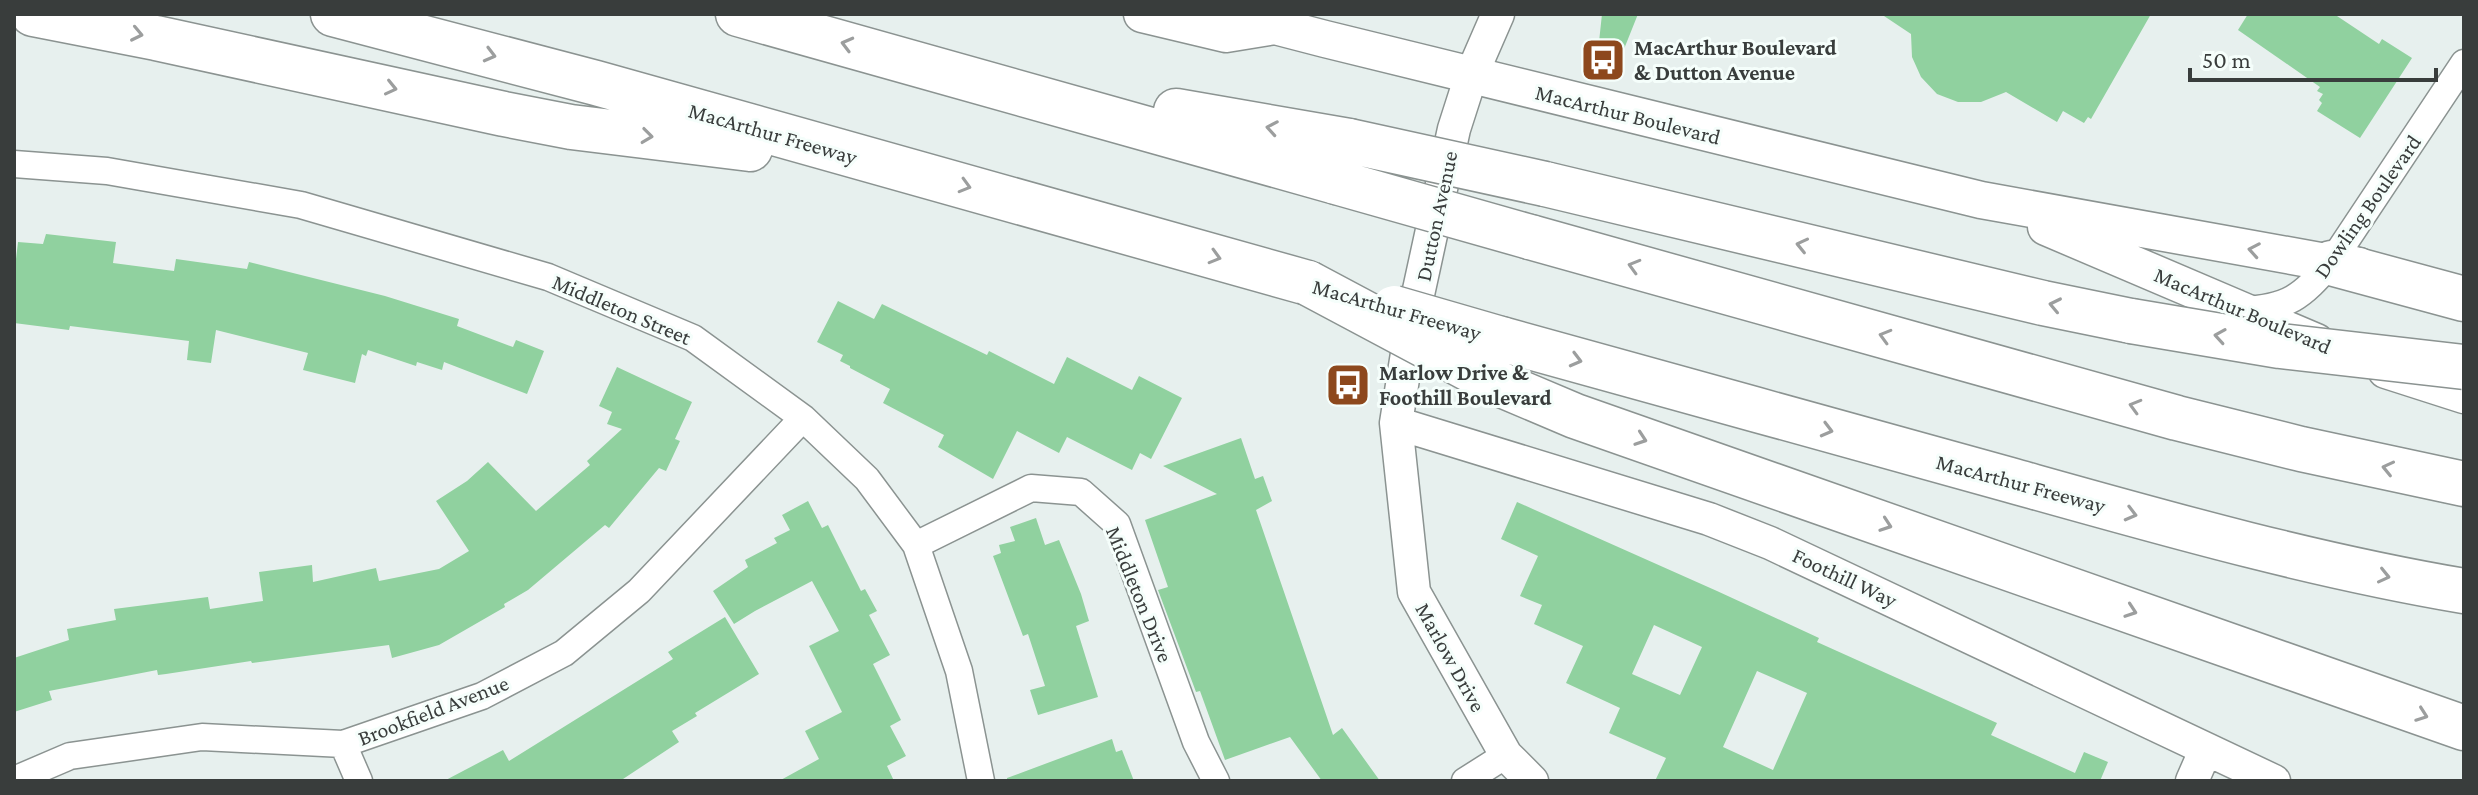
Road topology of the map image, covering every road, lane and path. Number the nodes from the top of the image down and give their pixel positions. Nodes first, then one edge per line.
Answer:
1 (33, 14) edge
2 (333, 14) edge
3 (738, 14) edge
4 (1142, 14) edge
5 (1498, 14) edge
6 (1268, 20) edge
7 (2464, 63) edge
8 (1471, 76) junction
9 (1343, 162) junction
10 (14, 164) edge
11 (890, 165) junction
12 (1981, 200) junction
13 (2331, 263) junction
14 (2464, 276) edge
15 (2464, 299) edge
16 (2242, 310) junction
17 (1495, 360) junction
18 (2464, 367) edge
19 (2464, 395) edge
20 (803, 418) junction
21 (1396, 423) junction
22 (2464, 484) edge
23 (916, 545) junction
24 (2464, 591) edge
25 (2464, 728) edge
26 (343, 744) junction
27 (2206, 749) junction
28 (1506, 755) junction
29 (14, 780) edge
30 (359, 781) edge
31 (981, 781) edge
32 (1216, 781) edge
33 (1465, 781) edge
34 (1532, 781) edge
35 (2192, 781) edge
36 (2274, 781) edge

1 -> 11 highway
2 -> 11 highway, MacArthur Freeway
9 -> 3 highway
4 - 6 main road, MacArthur Boulevard
5 - 8 street, Dutton Avenue
6 - 8 main road, MacArthur Boulevard
7 - 13 street, Dowling Boulevard
8 - 12 main road, MacArthur Boulevard
8 - 21 street, Dutton Avenue
18 -> 9 highway, bridge
22 -> 9 highway, bridge
10 - 20 street, Middleton Street
11 -> 17 highway, MacArthur Freeway, bridge
13 -> 12 main road, MacArthur Boulevard
12 - 16 main road, MacArthur Boulevard
13 - 14 main road, MacArthur Boulevard
13 - 15 highway
13 - 16 street, Dowling Boulevard
16 - 19 main road, MacArthur Boulevard
17 -> 24 highway, MacArthur Freeway
17 -> 25 highway
20 - 23 street, Middleton Street
20 - 26 street, Brookfield Avenue
21 - 27 street, Foothill Way
21 - 28 street, Marlow Drive
23 - 31 street, Middleton Street
23 - 32 street, Middleton Drive
26 - 29 street, Brookfield Avenue
26 - 30 street
27 - 35 street
27 - 36 street, Foothill Way
28 - 33 street
28 - 34 street, Marlow Drive

